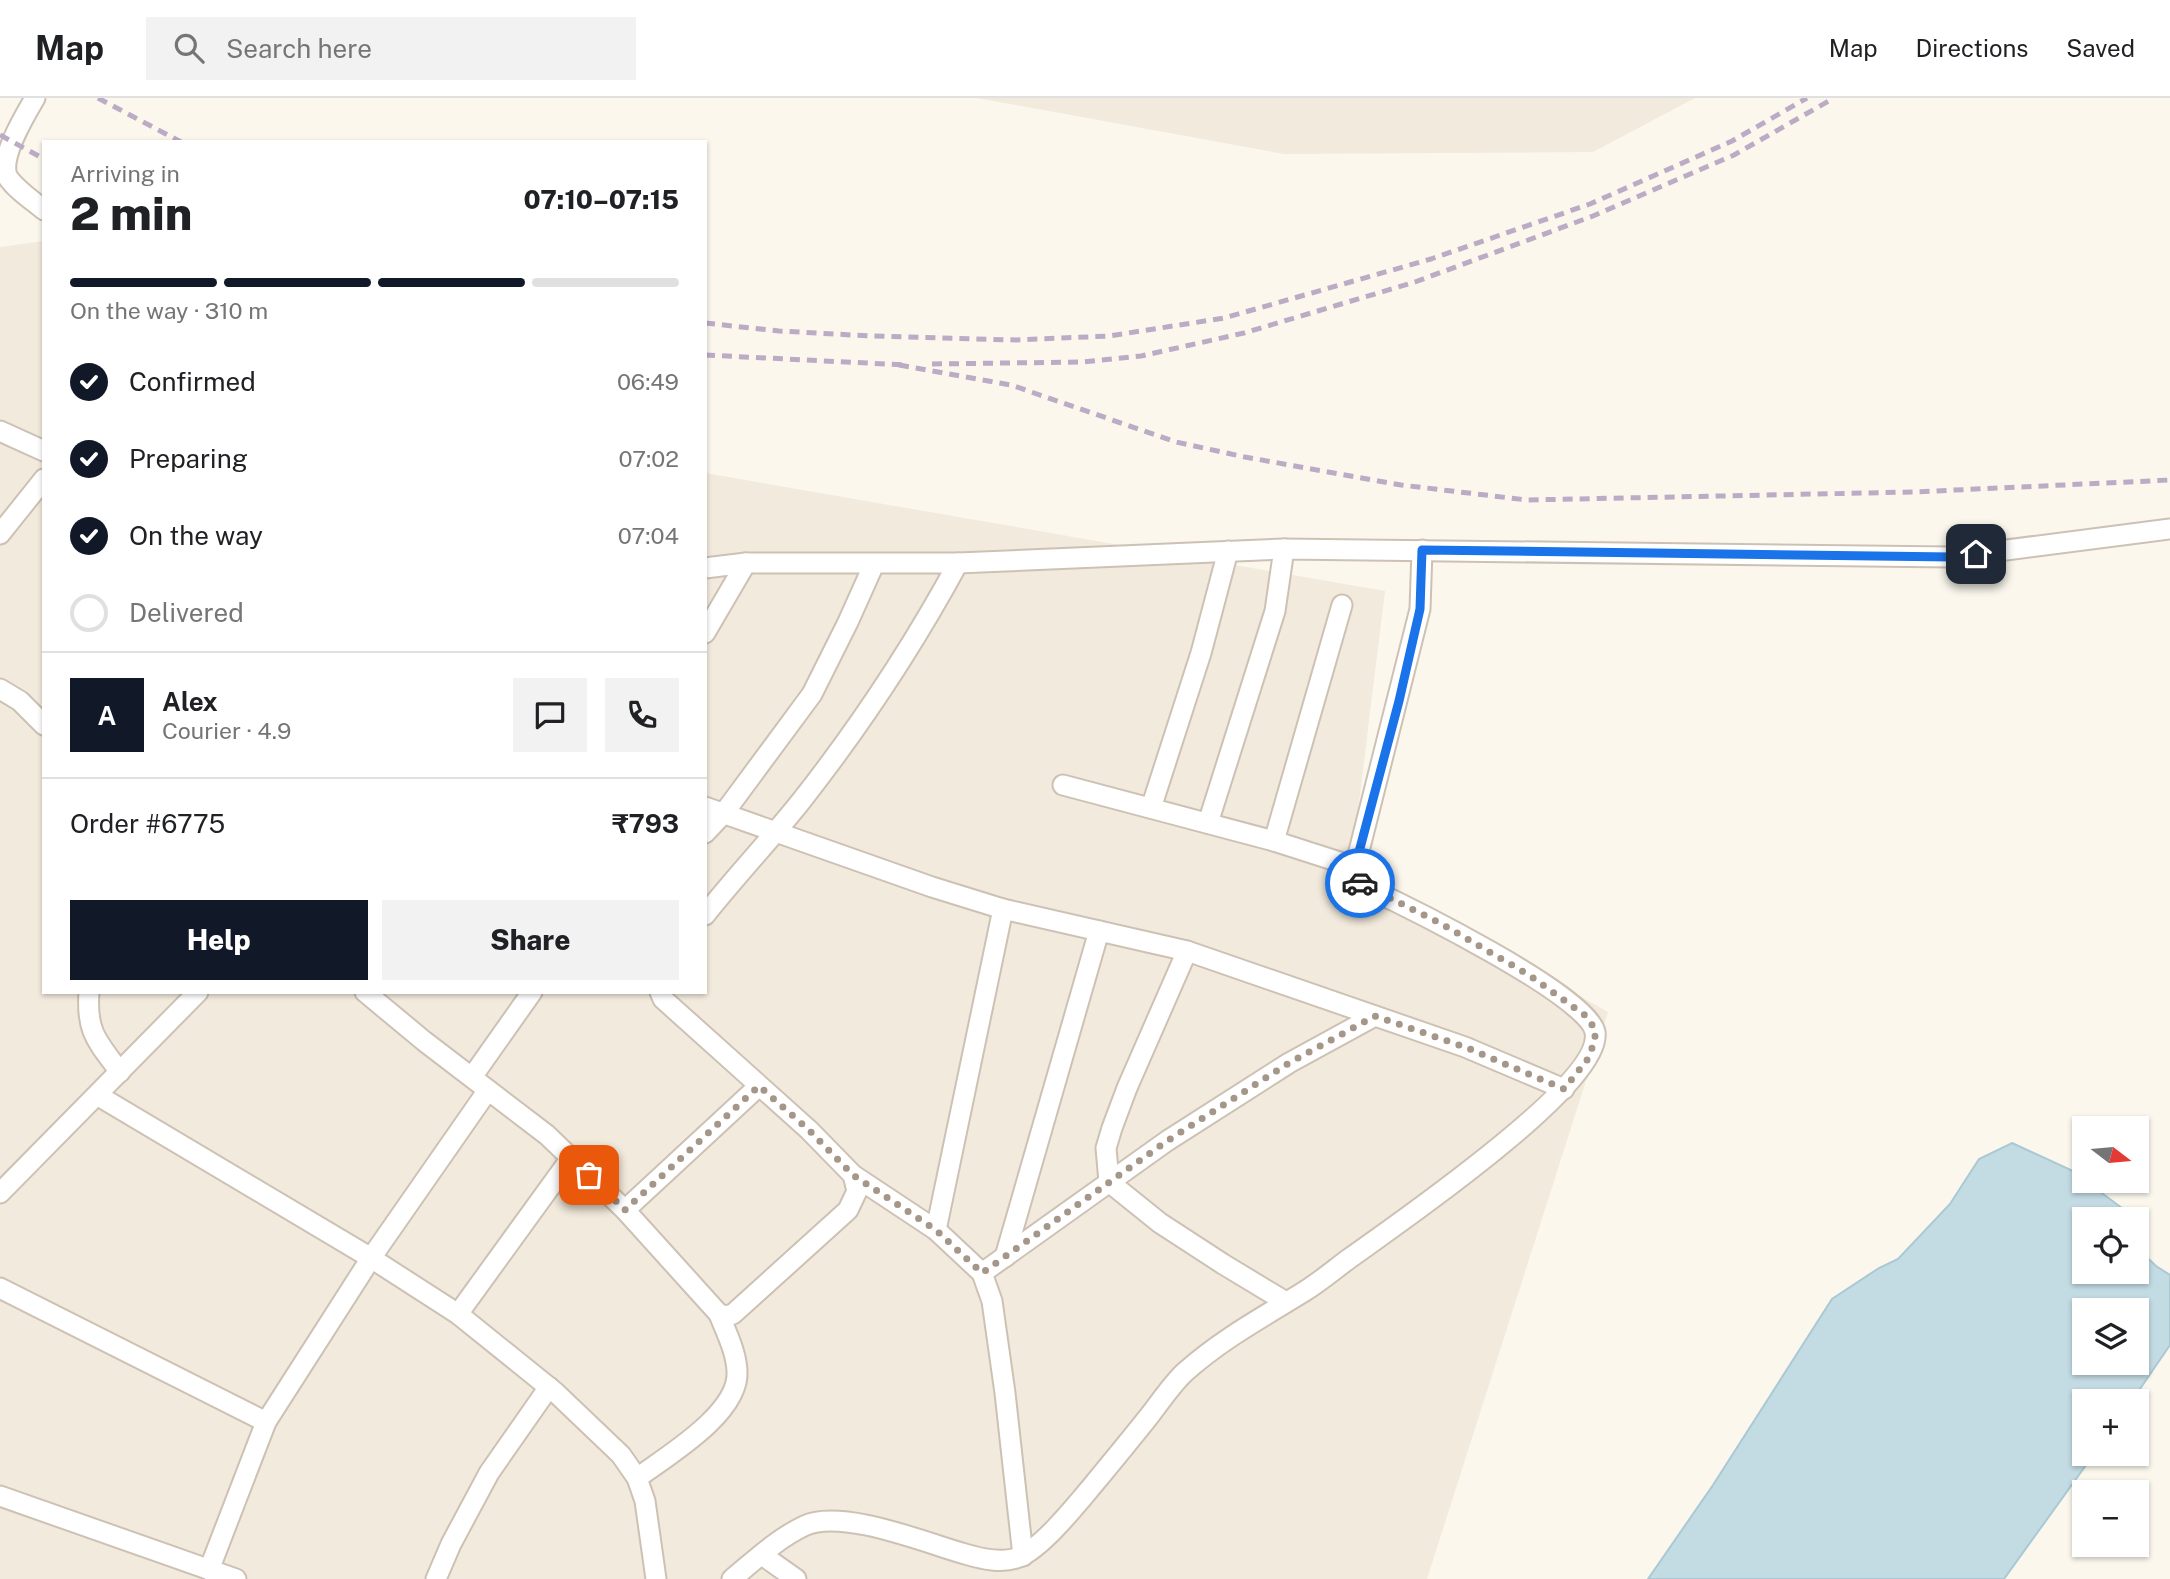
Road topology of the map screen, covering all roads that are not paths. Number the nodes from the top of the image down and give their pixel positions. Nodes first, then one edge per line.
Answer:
1 (35, 98) edge
2 (42, 208) edge
3 (0, 431) edge
4 (42, 450) edge
5 (42, 481) edge
6 (2170, 529) edge
7 (0, 534) edge
8 (1284, 548) junction
9 (1422, 550) junction
10 (1228, 551) junction
11 (746, 563) junction
12 (958, 563) junction
13 (874, 564) junction
14 (707, 568) edge
15 (1342, 605) dead end
16 (707, 630) edge
17 (0, 690) edge
18 (42, 723) edge
19 (1063, 785) dead end
20 (1151, 808) junction
21 (715, 810) edge
22 (1208, 823) junction
23 (707, 828) edge
24 (774, 832) junction
25 (1274, 841) junction
26 (1355, 867) junction
27 (1003, 909) junction
28 (707, 913) edge
29 (1099, 931) junction
30 (1187, 951) junction
31 (89, 994) edge
32 (196, 994) edge
33 (368, 994) edge
34 (531, 994) edge
35 (658, 994) edge
36 (1375, 1016) junction
37 (120, 1072) junction
38 (472, 1077) junction
39 (759, 1086) junction
40 (1564, 1089) junction
41 (488, 1090) junction
42 (97, 1095) junction
43 (571, 1158) junction
44 (853, 1175) junction
45 (1109, 1182) junction
46 (0, 1193) edge
47 (625, 1210) junction
48 (936, 1230) junction
49 (1004, 1257) junction
50 (371, 1258) junction
51 (982, 1273) junction
52 (0, 1288) edge
53 (1286, 1302) junction
54 (458, 1314) junction
55 (719, 1314) junction
56 (549, 1387) junction
57 (266, 1422) junction
58 (637, 1478) junction
59 (0, 1496) edge
60 (762, 1555) junction
61 (1023, 1556) junction
62 (209, 1570) junction
63 (236, 1579) edge
64 (436, 1579) edge
65 (656, 1579) edge
66 (732, 1579) edge
67 (796, 1579) edge

1 - 2 street
3 - 4 street
5 - 7 street
6 - 9 street
8 - 9 street
8 - 10 street
8 - 22 street
9 - 26 street
10 - 12 street
10 - 20 street
11 - 13 street
11 - 14 street
11 - 16 street
12 - 13 street
12 - 24 street
13 - 21 street
15 - 25 street
17 - 18 street
19 - 20 street
20 - 22 street
21 - 23 street
21 - 24 street
22 - 25 street
24 - 27 street
24 - 28 street
25 - 26 street
26 - 40 street
27 - 29 street
27 - 48 street
29 - 30 street
29 - 49 street
30 - 36 street
30 - 45 street
31 - 37 street
32 - 37 street
33 - 38 street
34 - 38 street
35 - 39 street
36 - 40 street
36 - 45 street
37 - 42 street
38 - 41 street
39 - 44 street
39 - 47 street
40 - 53 street
41 - 43 street
41 - 50 street
42 - 46 street
42 - 50 street
43 - 47 street
43 - 54 street
44 - 48 street
44 - 55 street
45 - 49 street
45 - 53 street
47 - 55 street
48 - 51 street
49 - 51 street
50 - 54 street
50 - 57 street
51 - 61 street
52 - 57 street
53 - 61 street
54 - 56 street
55 - 58 street
56 - 58 street
56 - 64 street
57 - 62 street
58 - 65 street
59 - 62 street
60 - 61 street
60 - 66 street
60 - 67 street
62 - 63 street

